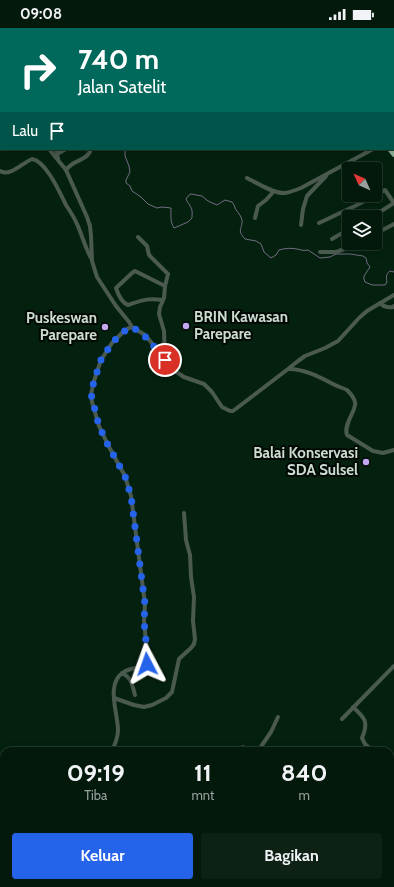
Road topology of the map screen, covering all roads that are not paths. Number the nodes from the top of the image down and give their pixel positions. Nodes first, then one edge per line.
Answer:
1 (50, 150) edge
2 (56, 150) edge
3 (63, 150) edge
4 (91, 150) edge
5 (371, 150) edge
6 (57, 154) junction
7 (58, 160) junction
8 (66, 170) junction
9 (0, 171) edge
10 (328, 174) junction
11 (247, 178) dead end
12 (274, 190) junction
13 (394, 203) edge
14 (382, 211) edge
15 (255, 218) dead end
16 (319, 222) dead end
17 (394, 224) edge
18 (301, 226) dead end
19 (382, 230) edge
20 (342, 233) edge
21 (138, 237) dead end
22 (332, 239) dead end
23 (342, 249) edge
24 (320, 252) dead end
25 (92, 260) junction
26 (165, 286) junction
27 (394, 295) edge
28 (163, 300) junction
29 (380, 303) junction
30 (394, 307) edge
31 (132, 327) junction
32 (165, 360) junction
33 (288, 369) junction
34 (394, 450) edge
35 (184, 513) dead end
36 (394, 666) edge
37 (122, 673) junction
38 (135, 695) dead end
39 (114, 698) junction
40 (353, 707) junction
41 (278, 717) dead end
42 (342, 719) dead end
43 (114, 747) edge
44 (261, 747) edge
45 (368, 747) edge

1 - 7 street
2 - 6 street
3 - 6 street
4 - 8 street
5 - 10 street
6 - 7 street
7 - 8 street
8 - 25 street
9 - 25 street
10 - 12 street
10 - 18 street
11 - 12 street
12 - 15 street
13 - 14 street
13 - 16 street
17 - 19 street
20 - 22 street
21 - 26 street
23 - 24 street
25 - 31 street
26 - 28 street
26 - 28 street
27 - 29 street
28 - 32 street
29 - 30 street
29 - 33 street
31 - 32 street
31 - 37 street
32 - 33 street
33 - 34 street
35 - 39 street
36 - 40 street
37 - 38 street
37 - 39 street
39 - 43 street
40 - 42 street
40 - 45 street
41 - 44 street

